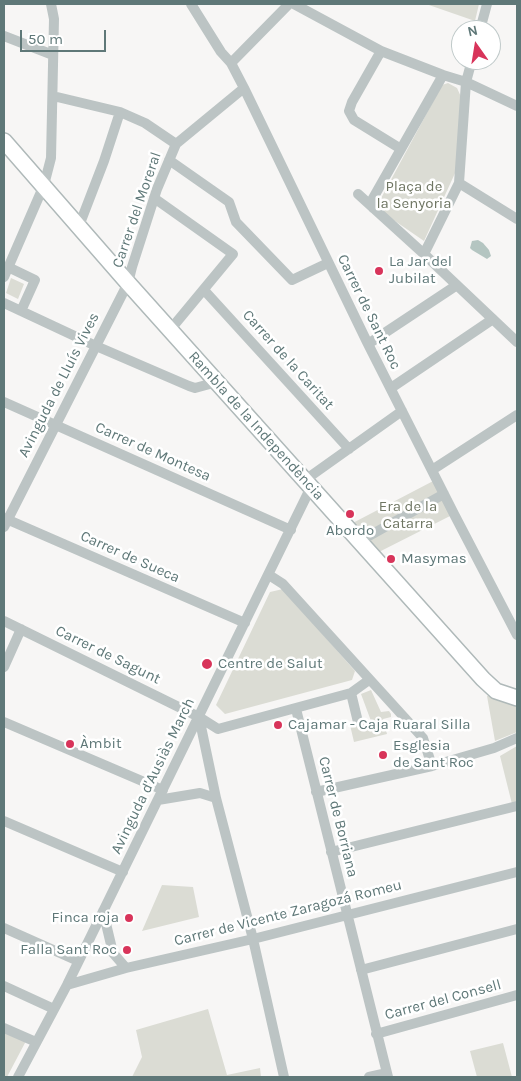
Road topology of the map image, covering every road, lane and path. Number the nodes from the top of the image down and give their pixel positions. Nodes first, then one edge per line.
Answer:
1 (51, 4) edge
2 (191, 4) edge
3 (289, 4) edge
4 (294, 4) edge
5 (487, 4) edge
6 (483, 20) edge
7 (4, 36) edge
8 (381, 51) junction
9 (54, 55) junction
10 (231, 63) junction
11 (469, 70) edge
12 (443, 75) junction
13 (466, 82) junction
14 (244, 88) junction
15 (53, 96) junction
16 (517, 106) edge
17 (120, 112) junction
18 (4, 141) edge
19 (176, 144) junction
20 (400, 149) junction
21 (169, 160) junction
22 (459, 183) junction
23 (44, 185) junction
24 (358, 194) dead end
25 (154, 198) junction
26 (373, 208) junction
27 (517, 219) edge
28 (79, 226) junction
29 (424, 254) junction
30 (328, 263) junction
31 (8, 267) junction
32 (4, 277) edge
33 (128, 283) junction
34 (457, 285) junction
35 (204, 290) junction
36 (4, 303) edge
37 (21, 311) junction
38 (493, 319) junction
39 (170, 330) junction
40 (517, 342) edge
41 (368, 344) junction
42 (96, 346) junction
43 (217, 382) junction
44 (391, 388) junction
45 (4, 402) edge
46 (402, 412) junction
47 (517, 415) edge
48 (56, 426) junction
49 (349, 449) junction
50 (432, 470) junction
51 (308, 484) junction
52 (444, 494) junction
53 (5, 522) edge
54 (291, 530) junction
55 (360, 541) junction
56 (269, 575) junction
57 (4, 621) edge
58 (245, 623) junction
59 (21, 629) junction
60 (517, 635) edge
61 (4, 667) edge
62 (369, 680) junction
63 (351, 693) junction
64 (517, 698) edge
65 (296, 708) junction
66 (199, 717) junction
67 (4, 722) edge
68 (358, 722) dead end
69 (517, 738) edge
70 (432, 766) junction
71 (163, 790) junction
72 (316, 792) junction
73 (216, 798) junction
74 (158, 800) junction
75 (517, 806) edge
76 (4, 820) edge
77 (331, 852) junction
78 (123, 872) junction
79 (517, 872) edge
80 (103, 911) junction
81 (347, 915) junction
82 (4, 928) edge
83 (517, 929) edge
84 (253, 939) junction
85 (78, 962) junction
86 (126, 968) junction
87 (361, 970) junction
88 (67, 985) junction
89 (4, 986) edge
90 (517, 995) edge
91 (54, 1009) junction
92 (4, 1028) edge
93 (376, 1034) junction
94 (36, 1042) junction
95 (387, 1075) edge
96 (18, 1077) edge
97 (284, 1077) edge
98 (368, 1077) edge

1 - 9 street
2 - 10 street, Carrer de Sant Roc
3 - 10 street
4 - 8 street
5 - 6 street
7 - 9 street
8 - 12 street
8 - 20 street
9 - 15 street
10 - 14 street, Carrer de Sant Roc
11 - 13 street
12 - 13 street
12 - 20 street
13 - 16 street
13 - 22 street
14 - 19 street, Carrer del Moreral
14 - 30 street, Carrer de Sant Roc
15 - 17 street
15 - 23 street
17 - 19 street
17 - 28 street
18 - 23 street, Rambla de la Independència
19 - 21 street, Carrer del Moreral
20 - 26 street
21 - 25 street, Carrer del Moreral
21 - 30 street
22 - 27 street
22 - 29 street
23 - 28 street, Rambla de la Independència
23 - 31 street
24 - 26 street
25 - 33 street, Carrer del Moreral
25 - 35 street
26 - 29 street
28 - 33 street, Rambla de la Independència
29 - 34 street
30 - 41 street, Carrer de Sant Roc
31 - 32 street
31 - 37 street
33 - 39 street, Rambla de la Independència
33 - 42 street, Avinguda de Lluís Vives
34 - 38 street
34 - 41 street
35 - 39 street
35 - 49 street, Carrer de la Caritat
36 - 37 street
37 - 42 street
38 - 40 street
38 - 44 street
39 - 43 street, Rambla de la Independència
41 - 44 street, Carrer de Sant Roc
42 - 43 street
42 - 48 street, Avinguda de Lluís Vives
43 - 51 street, Rambla de la Independència
44 - 46 street, Carrer de Sant Roc
45 - 48 street, Carrer de Montesa
46 - 49 street
46 - 50 street, Carrer de Sant Roc
47 - 50 street
48 - 53 street, Avinguda de Lluís Vives
48 - 54 street, Carrer de Montesa
49 - 51 street
50 - 52 street, Carrer de Sant Roc
51 - 54 street, Avinguda d'Ausiàs March
51 - 55 street, Rambla de la Independència
52 - 55 street
52 - 60 street, Carrer de Sant Roc
53 - 58 street, Carrer de Sueca
54 - 56 street, Avinguda d'Ausiàs March
55 - 64 street, Rambla de la Independència
56 - 58 street, Avinguda d'Ausiàs March
56 - 62 street
57 - 59 street, Carrer de Sagunt
58 - 66 street, Avinguda d'Ausiàs March
59 - 61 street
59 - 66 street, Carrer de Sagunt
62 - 63 street
62 - 70 street
63 - 65 street, Carrer de Sagunt
63 - 68 street
65 - 66 street, Carrer de Sagunt
65 - 72 street, Carrer de Borriana
66 - 71 street, Avinguda d'Ausiàs March
66 - 73 street
67 - 71 street
69 - 70 street
70 - 72 street
71 - 74 street, Avinguda d'Ausiàs March
72 - 77 street, Carrer de Borriana
73 - 74 street
73 - 84 street
74 - 78 street, Avinguda d'Ausiàs March
75 - 77 street
76 - 78 street
77 - 81 street, Carrer de Borriana
78 - 80 street, Avinguda d'Ausiàs March
79 - 81 street, Carrer de Vicente Zaragozá Romeu
80 - 85 street, Avinguda d'Ausiàs March
80 - 86 street
81 - 84 street, Carrer de Vicente Zaragozá Romeu
81 - 87 street, Carrer de Borriana
82 - 85 street
83 - 87 street
84 - 86 street, Carrer de Vicente Zaragozá Romeu
84 - 97 street
85 - 88 street, Avinguda d'Ausiàs March
86 - 88 street, Carrer de Vicente Zaragozá Romeu
87 - 93 street, Carrer de Borriana
88 - 91 street, Avinguda d'Ausiàs March
89 - 91 street
90 - 93 street, Carrer del Consell
91 - 94 street, Avinguda d'Ausiàs March
92 - 94 street
93 - 95 street, Carrer de Borriana
94 - 96 street, Avinguda d'Ausiàs March
95 - 98 street

